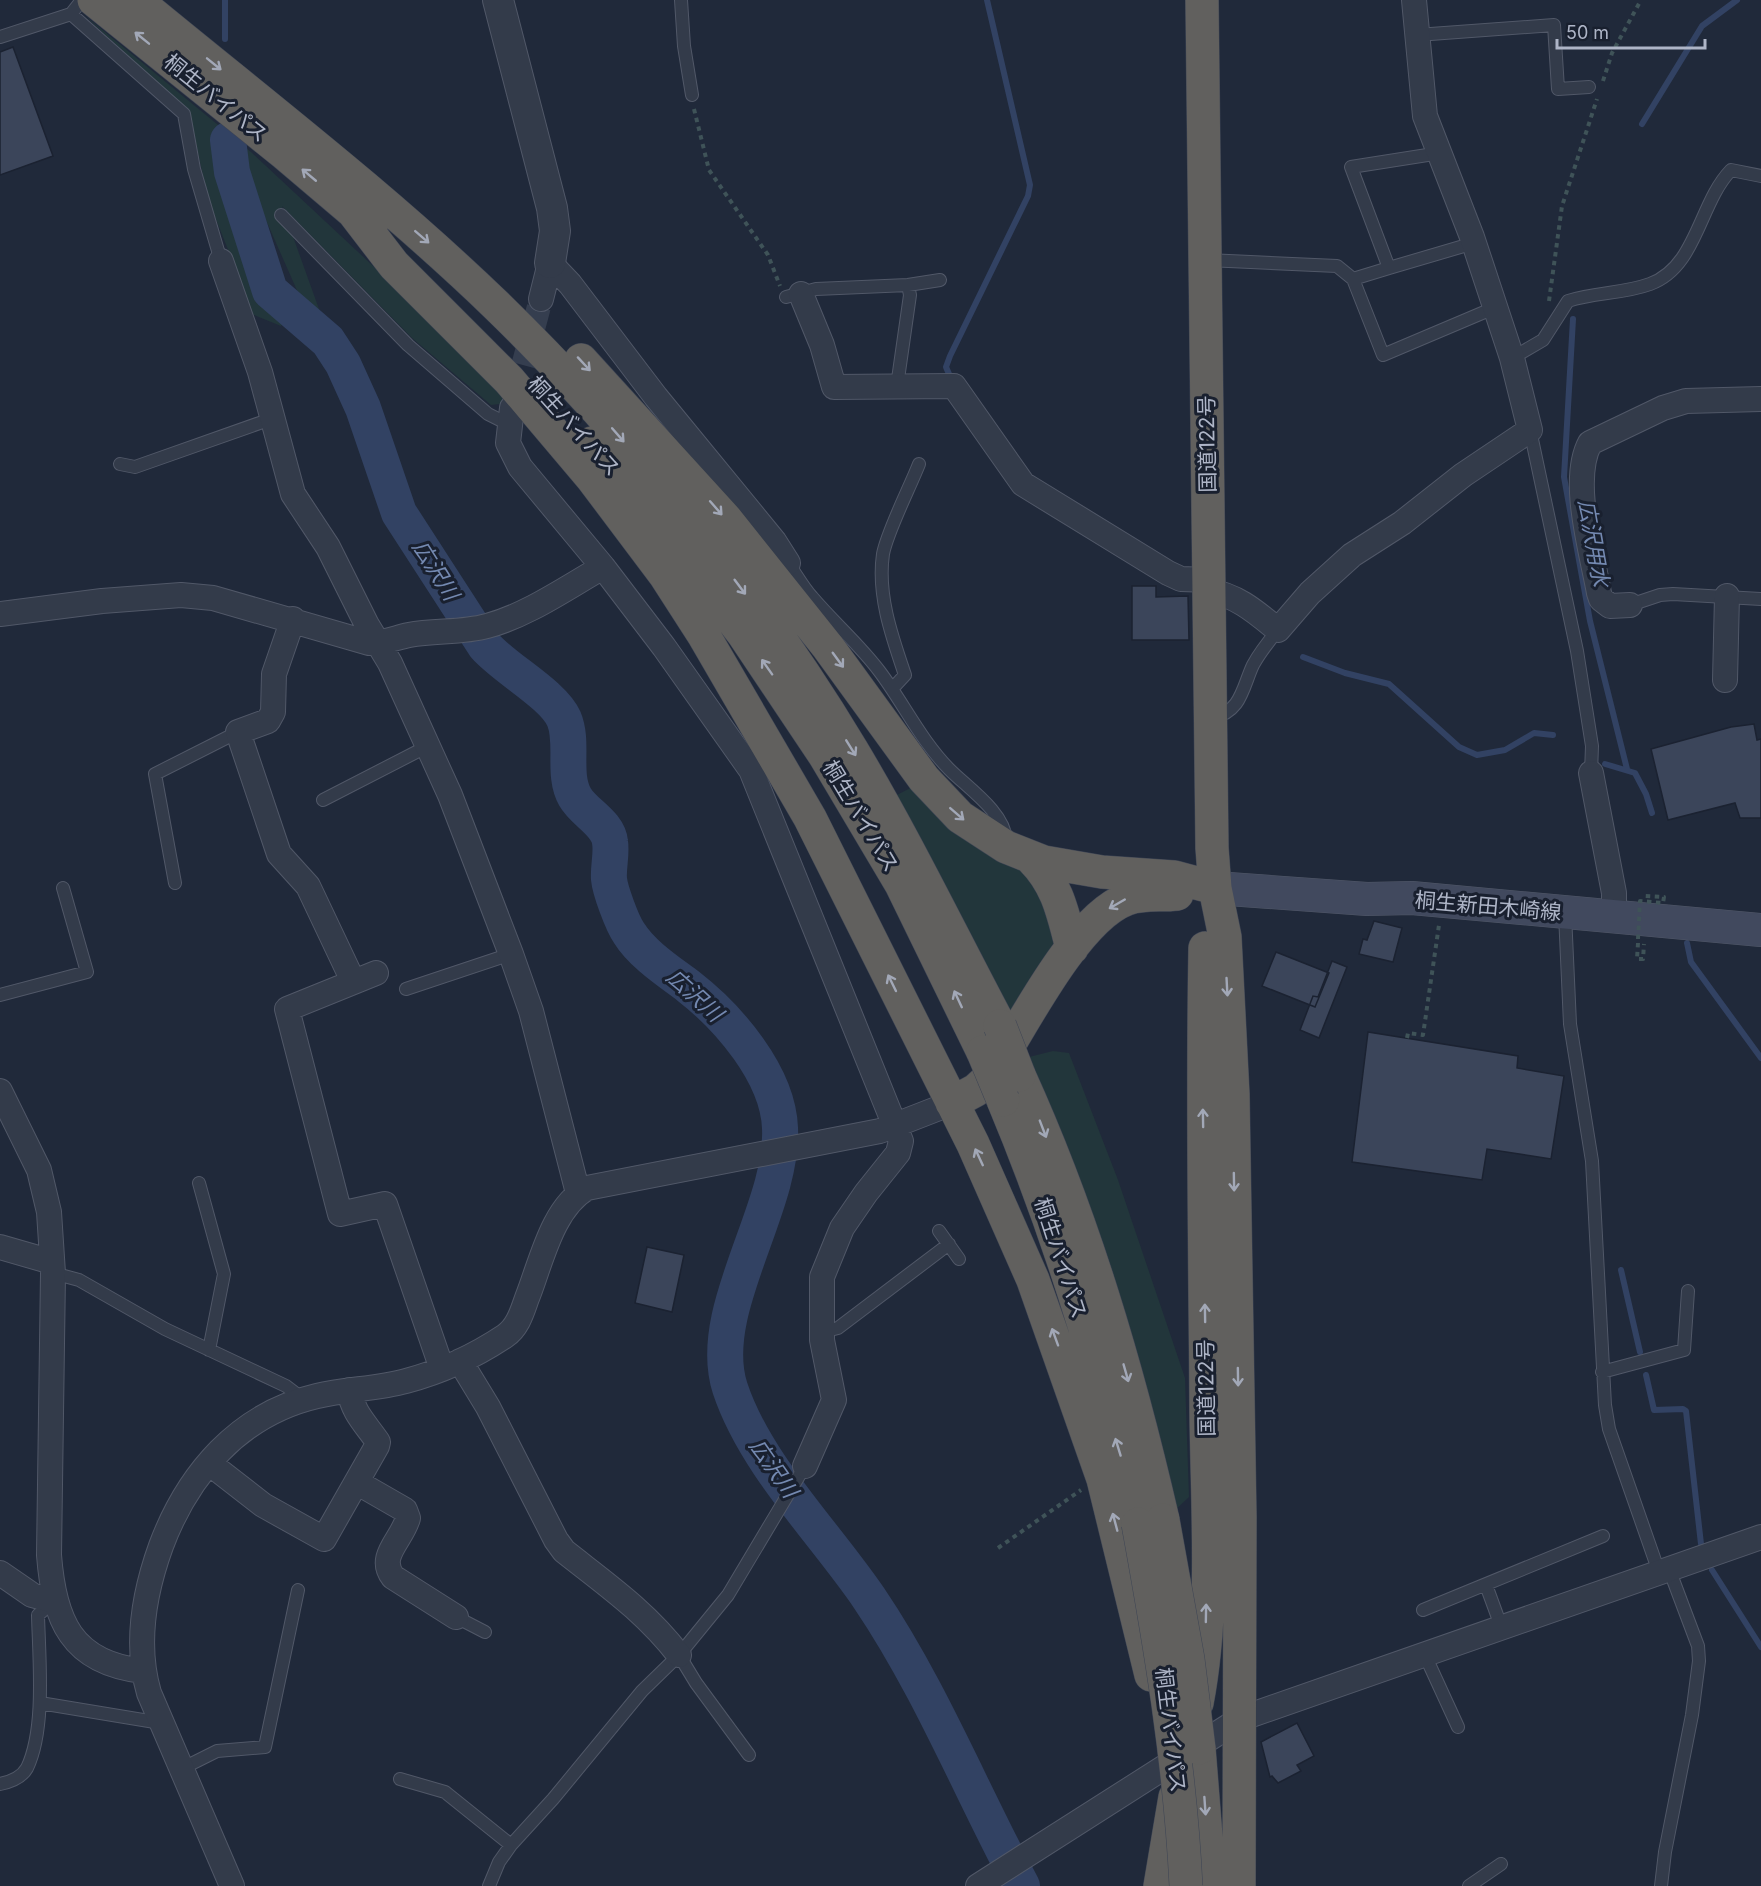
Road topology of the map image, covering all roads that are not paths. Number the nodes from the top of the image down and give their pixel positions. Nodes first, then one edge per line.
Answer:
1 (82, 0) edge
2 (136, 0) edge
3 (498, 0) edge
4 (681, 0) edge
5 (1202, 0) edge
6 (1414, 0) edge
7 (83, 7) edge
8 (1417, 35) junction
9 (0, 37) edge
10 (1589, 87) dead end
11 (692, 95) road end
12 (298, 131) junction
13 (1440, 153) junction
14 (1761, 176) edge
15 (354, 213) junction
16 (280, 215) dead end
17 (1474, 243) junction
18 (1203, 260) junction
19 (221, 261) joint
20 (550, 262) junction
21 (1389, 268) junction
22 (1353, 279) junction
23 (940, 280) dead end
24 (908, 285) junction
25 (794, 296) joint
26 (541, 299) tunnel mouth
27 (1494, 308) junction
28 (1512, 358) junction
29 (897, 386) junction
30 (1761, 399) edge
31 (510, 416) joint
32 (271, 419) junction
33 (1530, 430) junction
34 (120, 464) dead end
35 (919, 464) dead end
36 (603, 567) junction
37 (780, 569) junction
38 (1210, 586) junction
39 (1727, 596) junction
40 (1761, 598) edge
41 (1630, 605) joint
42 (0, 614) edge
43 (293, 619) junction
44 (1278, 630) junction
45 (380, 643) junction
46 (1725, 680) dead end
47 (892, 689) junction
48 (1209, 718) junction
49 (238, 732) junction
50 (428, 746) junction
51 (1591, 773) joint
52 (323, 800) dead end
53 (1019, 853) junction
54 (175, 883) dead end
55 (63, 888) dead end
56 (1215, 888) junction
57 (1565, 912) junction
58 (1614, 916) junction
59 (1761, 930) edge
60 (1072, 948) junction
61 (511, 954) junction
62 (376, 973) dead end
63 (353, 981) junction
64 (406, 989) dead end
65 (0, 995) edge
66 (991, 1039) junction
67 (0, 1091) edge
68 (952, 1103) junction
69 (895, 1127) junction
70 (199, 1183) dead end
71 (578, 1193) junction
72 (939, 1231) dead end
73 (949, 1244) junction
74 (0, 1247) edge
75 (959, 1258) dead end
76 (52, 1268) junction
77 (1688, 1291) dead end
78 (822, 1332) junction
79 (209, 1350) junction
80 (451, 1365) junction
81 (1602, 1372) junction
82 (349, 1390) junction
83 (303, 1399) junction
84 (209, 1463) junction
85 (800, 1472) joint
86 (358, 1483) junction
87 (1150, 1522) junction
88 (1603, 1536) dead end
89 (1761, 1537) edge
90 (1240, 1551) junction
91 (1664, 1570) junction
92 (0, 1574) edge
93 (1486, 1585) junction
94 (298, 1590) dead end
95 (54, 1601) junction
96 (1423, 1610) dead end
97 (456, 1617) joint
98 (1501, 1626) junction
99 (484, 1632) dead end
100 (1424, 1653) junction
101 (679, 1655) junction
102 (143, 1671) junction
103 (40, 1703) junction
104 (1240, 1719) junction
105 (161, 1722) junction
106 (1458, 1727) dead end
107 (1188, 1754) junction
108 (749, 1755) dead end
109 (180, 1769) junction
110 (400, 1779) dead end
111 (0, 1784) edge
112 (511, 1845) junction
113 (1501, 1863) dead end
114 (232, 1886) edge
115 (489, 1886) edge
116 (978, 1886) edge
117 (1160, 1886) edge
118 (1186, 1886) edge
119 (1210, 1886) edge
120 (1239, 1886) edge
121 (1469, 1886) edge
122 (1661, 1886) edge

1 - 7 lane
2 -> 12 highway, 桐生バイパス
3 - 20 street
4 - 11 lane
5 - 18 highway, 国道122号
6 - 8 street
7 - 9 lane
15 -> 7 highway, 桐生バイパス
7 - 19 lane
8 - 10 lane
8 - 13 street
12 -> 37 highway
12 -> 66 highway, 桐生バイパス
13 - 17 street
13 - 21 lane
14 - 28 lane
66 -> 15 highway, 桐生バイパス
68 -> 15 highway
16 - 31 lane
17 - 21 lane
17 - 27 street
18 - 22 lane
18 - 38 highway, 国道122号
19 - 32 street
20 - 26 street
20 - 37 street
21 - 22 lane
22 - 27 lane
23 - 24 lane
24 - 25 lane
24 - 29 lane
25 - 29 street
27 - 28 street
28 - 33 street
29 - 38 street
30 - 41 street
31 - 36 street
32 - 34 lane
32 - 45 street
33 - 44 street
33 - 51 lane
35 - 47 lane
36 - 45 street
36 - 69 street
37 - 47 lane
37 -> 53 highway
38 - 44 street
38 - 48 highway, 国道122号
39 - 40 lane
39 - 41 lane
39 - 46 street
42 - 43 street
43 - 45 street
43 - 49 street
44 - 48 lane
45 - 50 street
47 - 53 lane
48 - 56 highway, 国道122号
49 - 54 lane
49 - 63 street
50 - 52 lane
50 - 61 street
51 - 58 street
53 - 56 highway
53 - 60 highway
55 - 65 lane
56 - 57 main road, 桐生新田木崎線
56 -> 60 highway
56 -> 90 highway, 国道122号
107 -> 56 highway, 国道122号
57 - 58 main road, 桐生新田木崎線
57 - 81 lane
58 - 59 main road, 桐生新田木崎線
60 - 68 highway
61 - 64 lane
61 - 71 street
62 - 63 street
63 - 80 street
66 - 87 highway, 桐生バイパス, bridge
67 - 76 street
68 - 69 street
107 -> 68 highway
69 - 71 street
69 - 78 street
70 - 79 lane
71 - 80 street
72 - 73 lane
73 - 75 lane
73 - 78 lane
74 - 76 street
76 - 79 lane
76 - 95 street
77 - 81 lane
78 - 85 street
79 - 83 lane
80 - 82 street
80 - 101 street
81 - 91 lane
82 - 83 street
82 - 86 street
83 - 84 street
84 - 86 street
84 - 102 street
85 - 101 lane
86 - 97 street
87 - 118 highway, 桐生バイパス, bridge
87 -> 119 highway, 桐生バイパス, bridge
88 - 93 lane
89 - 91 street
90 - 104 highway, 国道122号
90 - 107 highway
91 - 98 street
91 - 122 lane
92 - 95 street
93 - 96 lane
93 - 98 lane
94 - 109 lane
95 - 102 street
95 - 103 lane
97 - 99 lane
98 - 100 street
100 - 104 street
100 - 106 lane
101 - 108 lane
101 - 112 lane
102 - 105 street
103 - 105 lane
103 - 111 lane
104 - 107 street
104 - 120 highway, 国道122号
105 - 109 street
107 - 116 street
107 - 117 highway, 国道122号
109 - 114 street
110 - 112 lane
112 - 115 lane
113 - 121 lane

